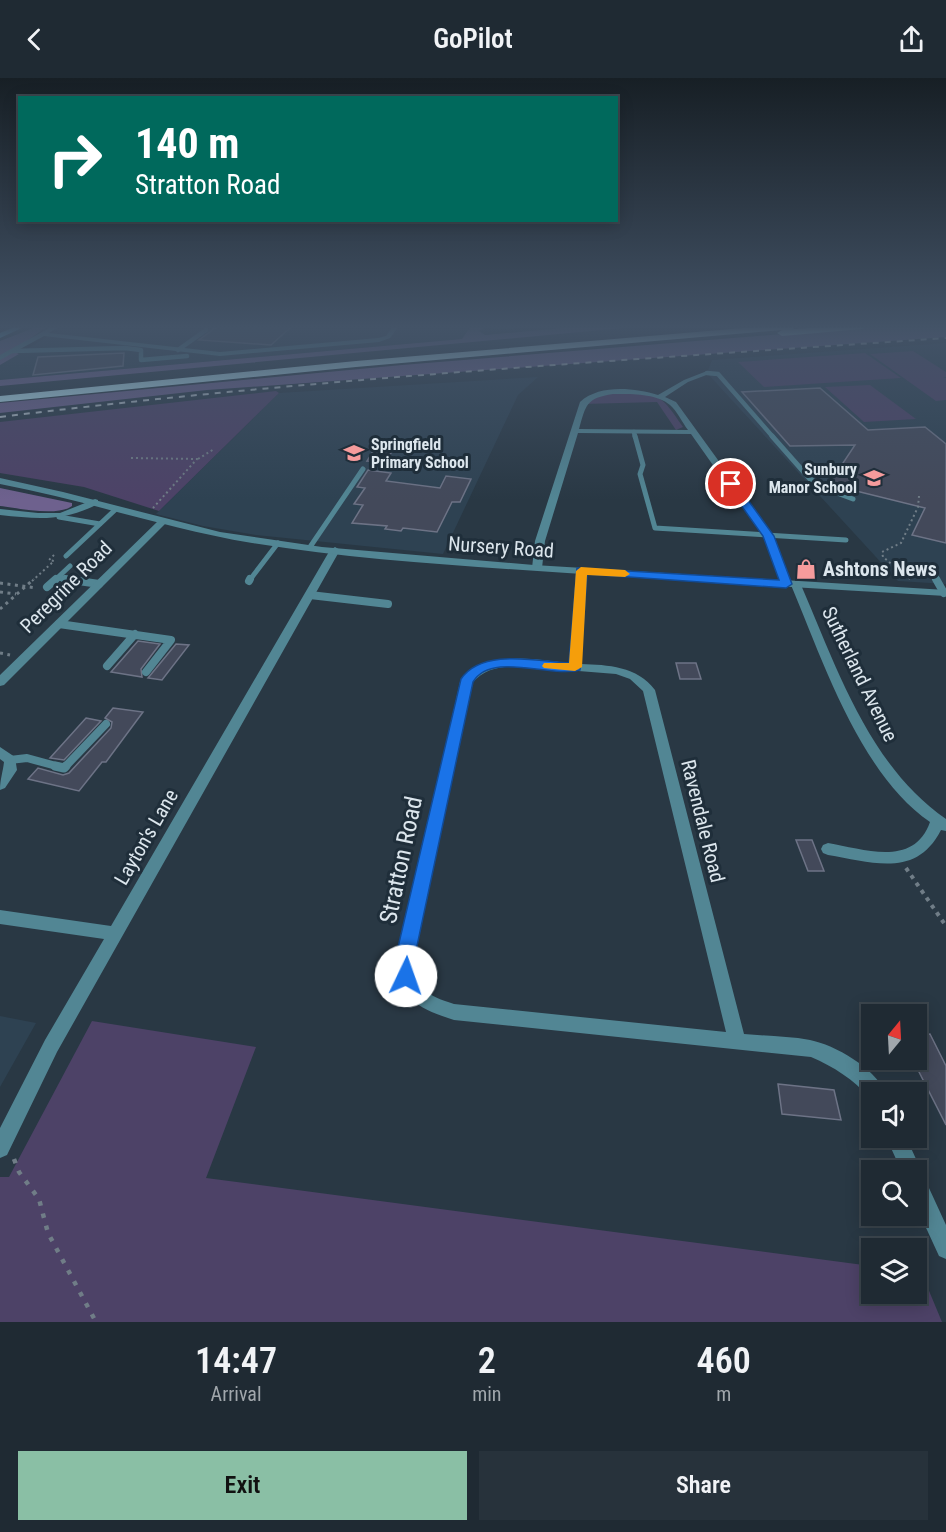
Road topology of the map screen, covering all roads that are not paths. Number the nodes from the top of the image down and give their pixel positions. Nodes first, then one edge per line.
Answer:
1 (66, 384) edge
2 (152, 384) edge
3 (681, 384) edge
4 (727, 384) edge
5 (0, 390) edge
6 (660, 396) junction
7 (0, 399) edge
8 (576, 431) junction
9 (634, 432) junction
10 (694, 432) junction
11 (363, 468) dead end
12 (0, 481) edge
13 (853, 499) dead end
14 (95, 502) junction
15 (116, 509) junction
16 (0, 512) edge
17 (59, 517) junction
18 (162, 523) junction
19 (100, 524) junction
20 (768, 536) junction
21 (846, 540) dead end
22 (278, 543) junction
23 (310, 547) junction
24 (335, 550) junction
25 (66, 556) dead end
26 (928, 565) dead end
27 (70, 566) dead end
28 (537, 568) junction
29 (581, 571) junction
30 (57, 578) junction
31 (249, 581) dead end
32 (99, 584) junction
33 (791, 585) junction
34 (47, 587) road end
35 (945, 593) edge
36 (310, 595) junction
37 (388, 604) dead end
38 (59, 624) junction
39 (135, 634) junction
40 (107, 666) dead end
41 (575, 667) junction
42 (146, 672) dead end
43 (0, 682) edge
44 (106, 724) dead end
45 (5, 756) edge
46 (0, 785) edge
47 (942, 824) edge
48 (828, 849) dead end
49 (0, 917) edge
50 (116, 934) junction
51 (737, 1040) junction
52 (868, 1082) edge
53 (3, 1142) edge
54 (927, 1207) edge
55 (946, 1249) edge

1 - 5 highway
2 - 7 highway
3 - 6 street
4 - 13 lane
6 - 8 street
6 - 10 street, Sutherland Avenue
8 - 9 street
8 - 28 street
9 - 10 street
9 - 20 lane
10 - 20 street, Sutherland Avenue
11 - 23 lane
12 - 14 street, Nursery Road
14 - 15 street, Nursery Road
14 - 17 street
15 - 18 street, Nursery Road
15 - 19 lane
16 - 17 street
17 - 19 lane
18 - 22 street, Nursery Road
18 - 32 street, Peregrine Road
19 - 25 lane
20 - 21 lane
20 - 33 street, Sutherland Avenue
22 - 23 street, Nursery Road
22 - 31 lane
23 - 24 street, Nursery Road
24 - 28 street, Nursery Road
24 - 36 street, Layton's Lane
26 - 35 lane
27 - 30 lane
28 - 29 street, Nursery Road
29 - 33 street, Nursery Road
29 - 41 street
30 - 32 lane
30 - 34 lane
32 - 38 street, Peregrine Road
33 - 35 street, Nursery Road
33 - 47 street, Sutherland Avenue
36 - 37 lane
36 - 50 street, Layton's Lane
38 - 39 lane
38 - 43 street, Peregrine Road
39 - 40 lane
39 - 42 lane
41 - 51 street, Ravendale Road
41 - 51 street, Stratton Road
44 - 45 lane
45 - 46 street
47 - 48 street
49 - 50 street
50 - 53 street, Layton's Lane
51 - 52 street, Stratton Road
54 - 55 street

